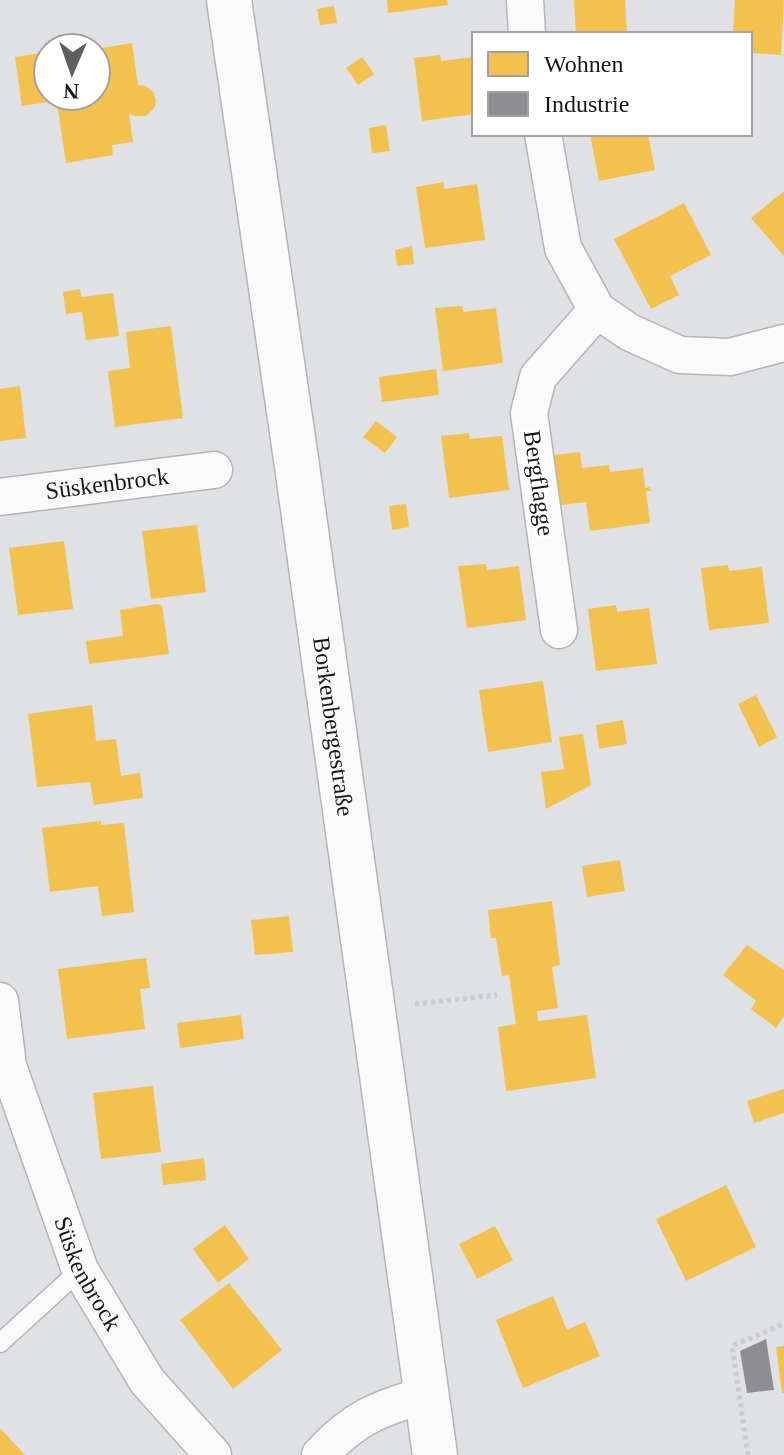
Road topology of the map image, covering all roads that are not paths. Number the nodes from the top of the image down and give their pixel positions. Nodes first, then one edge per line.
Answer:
1 (229, 0) edge
2 (525, 0) edge
3 (527, 32) edge
4 (543, 136) edge
5 (597, 310) junction
6 (784, 343) edge
7 (214, 470) dead end
8 (0, 497) edge
9 (559, 630) dead end
10 (0, 1001) edge
11 (4, 1066) edge
12 (80, 1270) junction
13 (0, 1343) edge
14 (426, 1395) junction
15 (213, 1455) edge
16 (320, 1455) edge
17 (435, 1455) edge

1 - 14 street, Borkenbergestraße
2 - 3 street
4 - 5 street
5 - 6 street
5 - 9 street, Bergflagge
7 - 8 street, Süskenbrock
10 - 11 street, Süskenbrock
11 - 12 street, Süskenbrock
12 - 13 lane
12 - 15 street, Süskenbrock
14 - 16 street
14 - 17 street, Borkenbergestraße

